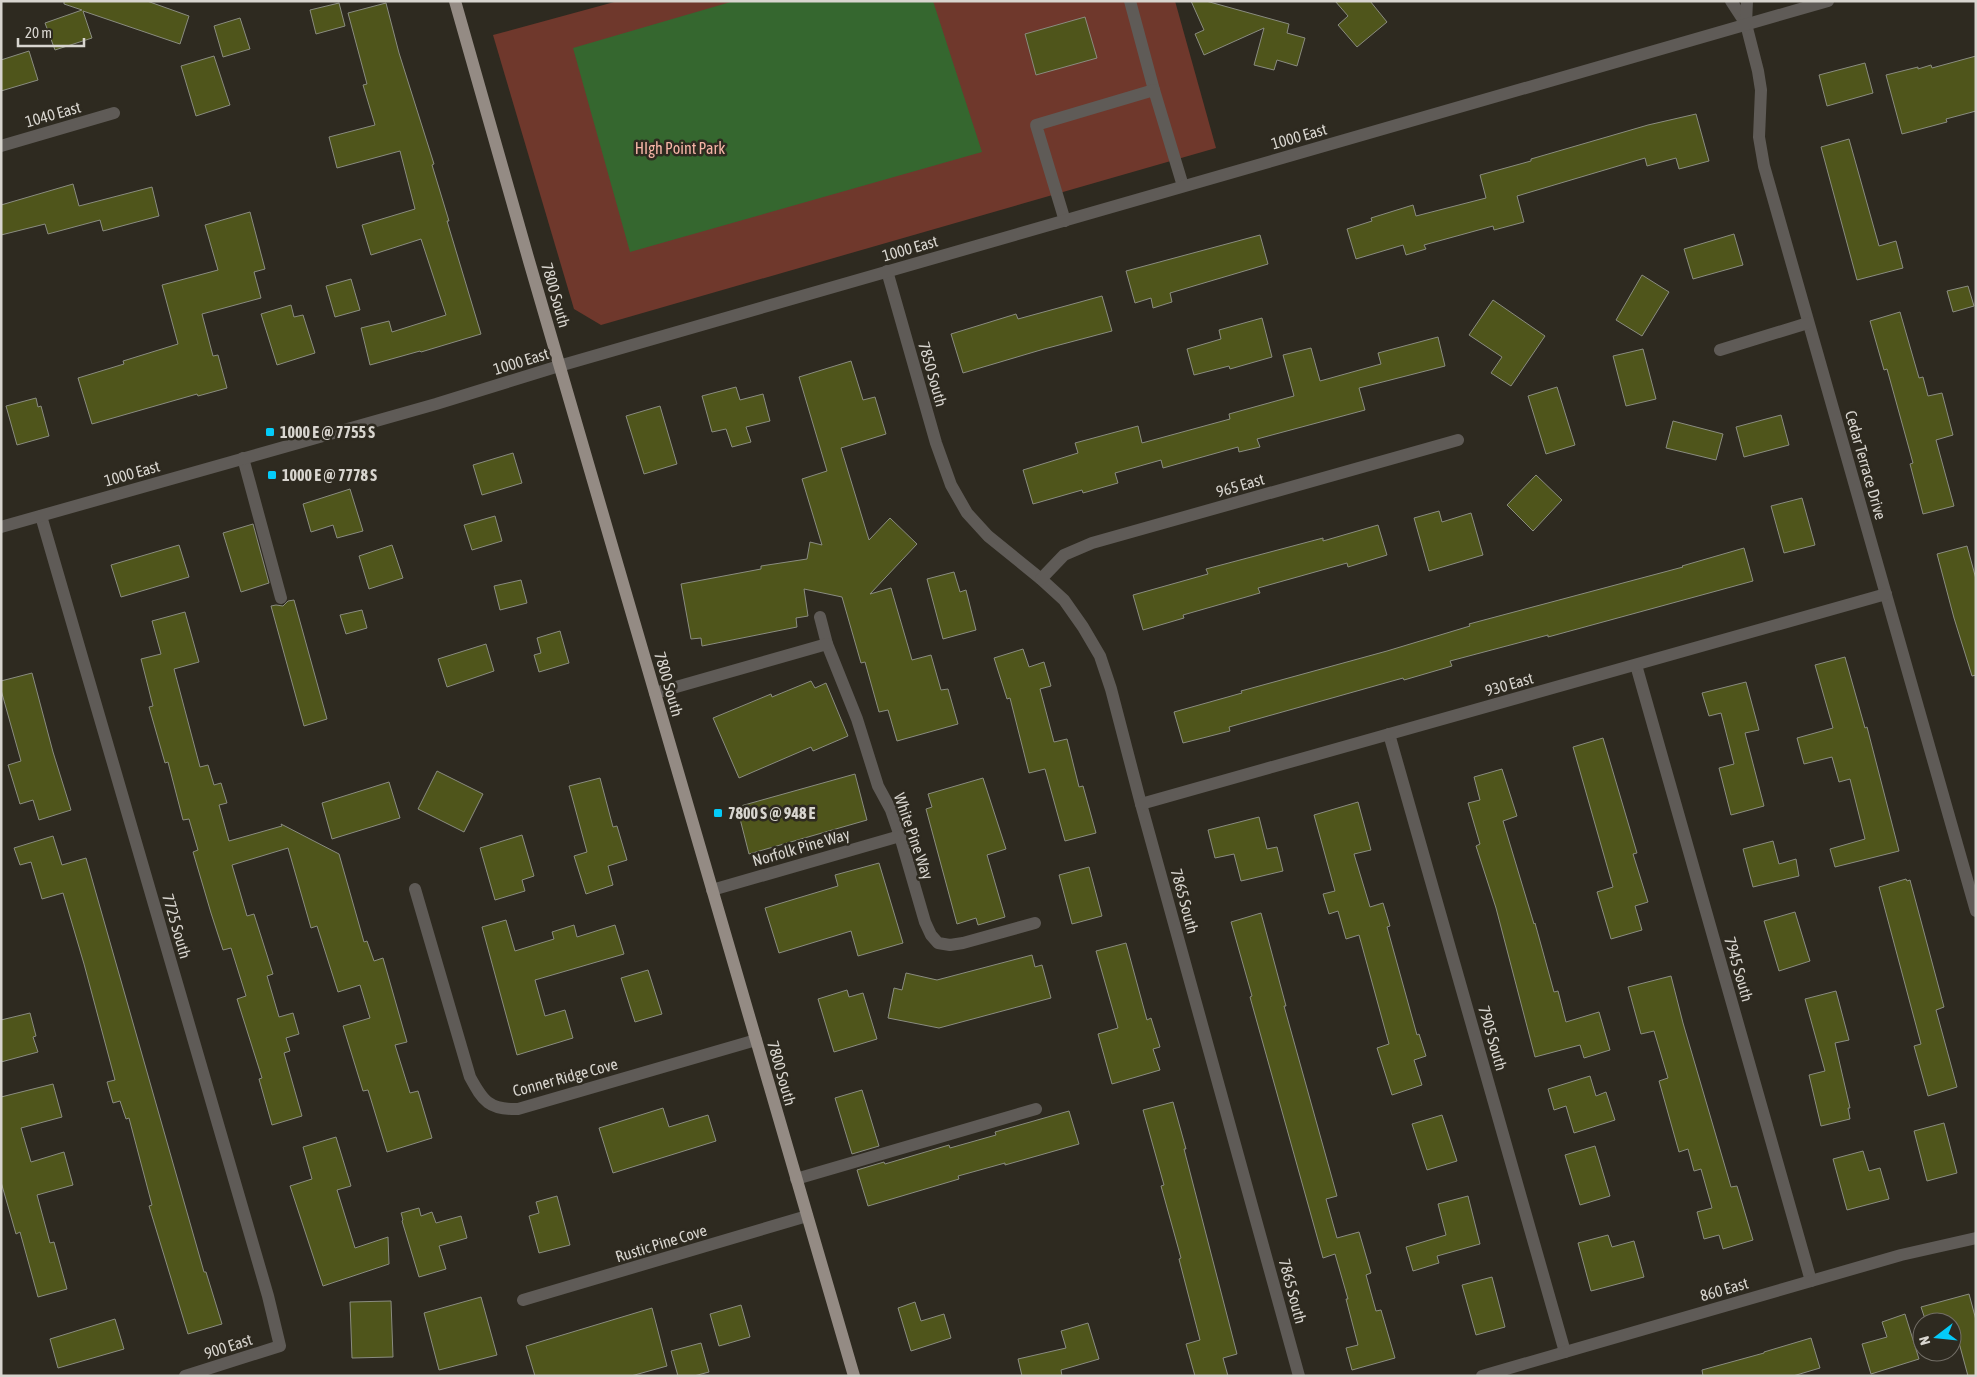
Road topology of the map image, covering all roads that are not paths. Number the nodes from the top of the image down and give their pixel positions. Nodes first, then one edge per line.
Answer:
1 (455, 1) edge
2 (1130, 1) edge
3 (1731, 1) edge
4 (1748, 1) edge
5 (1828, 1) edge
6 (1746, 24) junction
7 (1154, 90) junction
8 (114, 113) dead end
9 (1, 146) edge
10 (1182, 186) junction
11 (1065, 221) junction
12 (887, 272) junction
13 (1808, 323) junction
14 (1720, 350) dead end
15 (559, 366) junction
16 (1458, 440) dead end
17 (243, 458) junction
18 (951, 485) joint
19 (41, 516) junction
20 (1, 527) edge
21 (1041, 578) junction
22 (1886, 594) junction
23 (281, 598) dead end
24 (820, 617) dead end
25 (827, 644) junction
26 (1636, 665) junction
27 (655, 694) junction
28 (1389, 734) junction
29 (1141, 804) junction
30 (900, 836) junction
31 (415, 889) dead end
32 (712, 890) junction
33 (1976, 911) edge
34 (1035, 923) dead end
35 (756, 1040) junction
36 (1036, 1109) dead end
37 (796, 1179) junction
38 (807, 1216) junction
39 (1976, 1238) edge
40 (1811, 1281) junction
41 (524, 1300) dead end
42 (280, 1346) joint
43 (1566, 1352) junction
44 (185, 1376) edge
45 (854, 1376) edge
46 (1299, 1376) edge
47 (1482, 1376) edge

1 - 15 main road, 7800 South
2 - 7 street
3 - 6 street
4 - 6 street
5 - 6 street, 1000 East
6 - 10 street, 1000 East
6 - 13 street, Cedar Terrace Drive
7 - 10 street
7 - 11 street
8 - 9 street, 1040 East
10 - 11 street, 1000 East
11 - 12 street, 1000 East
12 - 15 street, 1000 East
12 - 18 street, 7850 South
13 - 14 street
13 - 22 street, Cedar Terrace Drive
15 - 17 street, 1000 East
15 - 27 main road, 7800 South
16 - 21 street, 965 East
17 - 19 street, 1000 East
17 - 23 street
18 - 21 street, 7865 South
19 - 20 street, 1000 East
19 - 42 street, 7725 South
21 - 29 street, 7865 South
22 - 26 street, 930 East
22 - 33 street, Cedar Terrace Drive
24 - 25 street, White Pine Way
25 - 27 street
25 - 30 street, White Pine Way
26 - 28 street, 930 East
26 - 40 street, 7945 South
27 - 32 main road, 7800 South
28 - 29 street, 930 East
28 - 43 street, 7905 South
29 - 46 street, 7865 South
30 - 32 street, Norfolk Pine Way
30 - 34 street, White Pine Way
31 - 35 street, Conner Ridge Cove
32 - 35 main road, 7800 South
35 - 37 main road, 7800 South
36 - 37 street
37 - 38 main road, 7800 South
38 - 41 street, Rustic Pine Cove
38 - 45 main road, 7800 South
39 - 40 street, 860 East
40 - 43 street, 860 East
42 - 44 street, 900 East
43 - 47 street, 860 East

